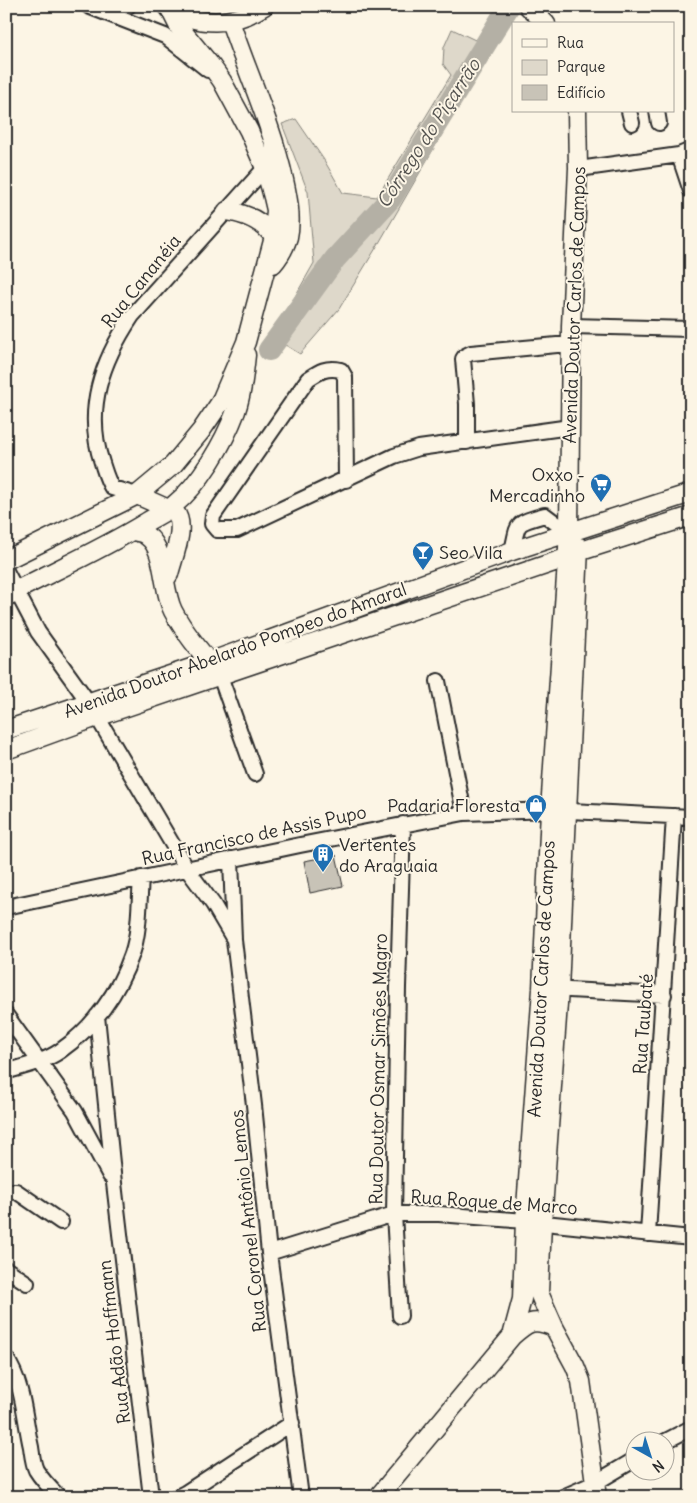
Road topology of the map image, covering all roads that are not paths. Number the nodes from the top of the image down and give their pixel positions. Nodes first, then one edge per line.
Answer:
1 (88, 6) edge
2 (95, 6) edge
3 (128, 6) edge
4 (264, 6) edge
5 (528, 6) edge
6 (542, 6) edge
7 (168, 7) edge
8 (230, 21) junction
9 (544, 22) edge
10 (555, 22) edge
11 (222, 82) junction
12 (577, 112) edge
13 (586, 112) edge
14 (685, 153) edge
15 (272, 164) junction
16 (582, 168) junction
17 (691, 191) edge
18 (227, 211) junction
19 (274, 237) junction
20 (265, 274) junction
21 (575, 326) junction
22 (691, 329) edge
23 (246, 342) junction
24 (570, 345) junction
25 (570, 427) junction
26 (467, 442) junction
27 (346, 480) junction
28 (691, 493) edge
29 (137, 495) junction
30 (169, 510) junction
31 (691, 516) edge
32 (133, 530) junction
33 (574, 531) junction
34 (512, 551) junction
35 (572, 555) junction
36 (6, 560) edge
37 (6, 571) edge
38 (164, 582) junction
39 (410, 588) junction
40 (12, 593) edge
41 (416, 608) junction
42 (209, 662) junction
43 (220, 676) junction
44 (438, 681) dead end
45 (93, 710) junction
46 (6, 730) edge
47 (6, 750) edge
48 (255, 774) dead end
49 (559, 811) junction
50 (464, 813) junction
51 (674, 816) junction
52 (691, 817) edge
53 (403, 824) junction
54 (231, 860) junction
55 (187, 869) junction
56 (141, 878) junction
57 (6, 907) edge
58 (234, 940) junction
59 (551, 989) junction
60 (664, 995) junction
61 (6, 1015) edge
62 (97, 1016) junction
63 (38, 1062) junction
64 (6, 1072) edge
65 (114, 1183) junction
66 (6, 1191) edge
67 (394, 1214) junction
68 (61, 1222) dead end
69 (534, 1222) junction
70 (648, 1234) junction
71 (691, 1238) edge
72 (269, 1253) junction
73 (6, 1268) edge
74 (27, 1283) dead end
75 (400, 1316) dead end
76 (554, 1327) junction
77 (512, 1336) junction
78 (6, 1358) edge
79 (292, 1423) junction
80 (691, 1428) edge
81 (674, 1437) edge
82 (624, 1468) edge
83 (596, 1490) edge
84 (59, 1497) edge
85 (151, 1497) edge
86 (177, 1497) edge
87 (301, 1497) edge
88 (378, 1497) edge
89 (563, 1497) edge

1 - 11 street
2 - 3 street
4 - 8 main road
5 - 9 main road
6 - 10 main road
7 - 8 main road
7 - 11 main road
8 - 15 main road
11 - 15 main road
12 - 16 main road, Avenida Doutor Carlos de Campos
13 - 16 main road, Avenida Doutor Carlos de Campos
14 - 16 street
14 - 17 street
15 - 18 street, Rua Cananéia
15 - 19 main road
15 - 20 main road
16 - 21 main road, Avenida Doutor Carlos de Campos
18 - 19 main road
18 - 29 street, Rua Cananéia
19 - 20 main road
20 - 23 main road
21 - 22 street
21 - 24 main road, Avenida Doutor Carlos de Campos
21 - 33 main road, Avenida Doutor Carlos de Campos
23 - 29 main road
23 - 30 main road
24 - 25 main road, Avenida Doutor Carlos de Campos
24 - 26 street
25 - 26 street
25 - 33 main road, Avenida Doutor Carlos de Campos
26 - 27 street
27 - 27 street
28 - 33 main road, Avenida Doutor Abelardo Pompeo do Amaral
29 - 30 main road
29 - 36 main road
30 - 32 main road
30 - 38 main road
31 - 35 main road, Avenida Doutor Abelardo Pompeo do Amaral
32 - 38 main road
32 - 40 main road
33 - 34 main road, Avenida Doutor Abelardo Pompeo do Amaral
33 - 34 street
33 - 35 main road, Avenida Doutor Carlos de Campos
34 - 39 main road, Avenida Doutor Abelardo Pompeo do Amaral
35 - 41 main road, Avenida Doutor Abelardo Pompeo do Amaral
35 - 49 main road, Avenida Doutor Carlos de Campos
37 - 40 street, Rua Coronel Antônio Lemos
38 - 42 main road
39 - 41 main road
39 - 42 main road, Avenida Doutor Abelardo Pompeo do Amaral
40 - 45 street, Rua Coronel Antônio Lemos
41 - 43 main road, Avenida Doutor Abelardo Pompeo do Amaral
42 - 43 main road
42 - 45 main road, Avenida Doutor Abelardo Pompeo do Amaral
43 - 45 main road, Avenida Doutor Abelardo Pompeo do Amaral
43 - 48 street
44 - 50 street
45 - 46 main road, Avenida Doutor Abelardo Pompeo do Amaral
45 - 47 main road, Avenida Doutor Abelardo Pompeo do Amaral
45 - 55 street, Rua Coronel Antônio Lemos
49 - 50 street, Rua Francisco de Assis Pupo
49 - 51 street, Rua Francisco de Assis Pupo
49 - 59 main road, Avenida Doutor Carlos de Campos
50 - 53 street, Rua Francisco de Assis Pupo
51 - 52 street, Rua Francisco de Assis Pupo
51 - 60 street, Rua Taubaté
53 - 54 street, Rua Francisco de Assis Pupo
53 - 67 street, Rua Doutor Osmar Simões Magro
54 - 55 street, Rua Francisco de Assis Pupo
54 - 58 street, Rua Coronel Antônio Lemos
55 - 56 street, Rua Francisco de Assis Pupo
55 - 58 street, Rua Coronel Antônio Lemos
56 - 57 street, Rua Francisco de Assis Pupo
56 - 62 street
58 - 72 street, Rua Coronel Antônio Lemos
59 - 60 street
59 - 69 main road, Avenida Doutor Carlos de Campos
60 - 70 street, Rua Taubaté
61 - 63 street, Rua Adão Hoffmann
62 - 63 street
62 - 65 street, Rua Adão Hoffmann
63 - 64 street
63 - 65 street, Rua Adão Hoffmann
65 - 85 street, Rua Adão Hoffmann
66 - 68 street
67 - 69 street, Rua Roque de Marco
67 - 72 street, Rua Roque de Marco
67 - 75 street, Rua Doutor Osmar Simões Magro
69 - 70 street, Rua Roque de Marco
69 - 76 main road, Avenida Doutor Carlos de Campos
69 - 77 main road, Avenida Doutor Carlos de Campos
70 - 71 street, Rua Roque de Marco
72 - 79 street, Rua Coronel Antônio Lemos
73 - 74 street
76 - 77 main road
76 - 83 main road
77 - 88 main road, Avenida Doutor Carlos de Campos
78 - 84 street
79 - 86 street
79 - 87 street, Rua Coronel Antônio Lemos
80 - 81 street
82 - 83 street
83 - 89 street

